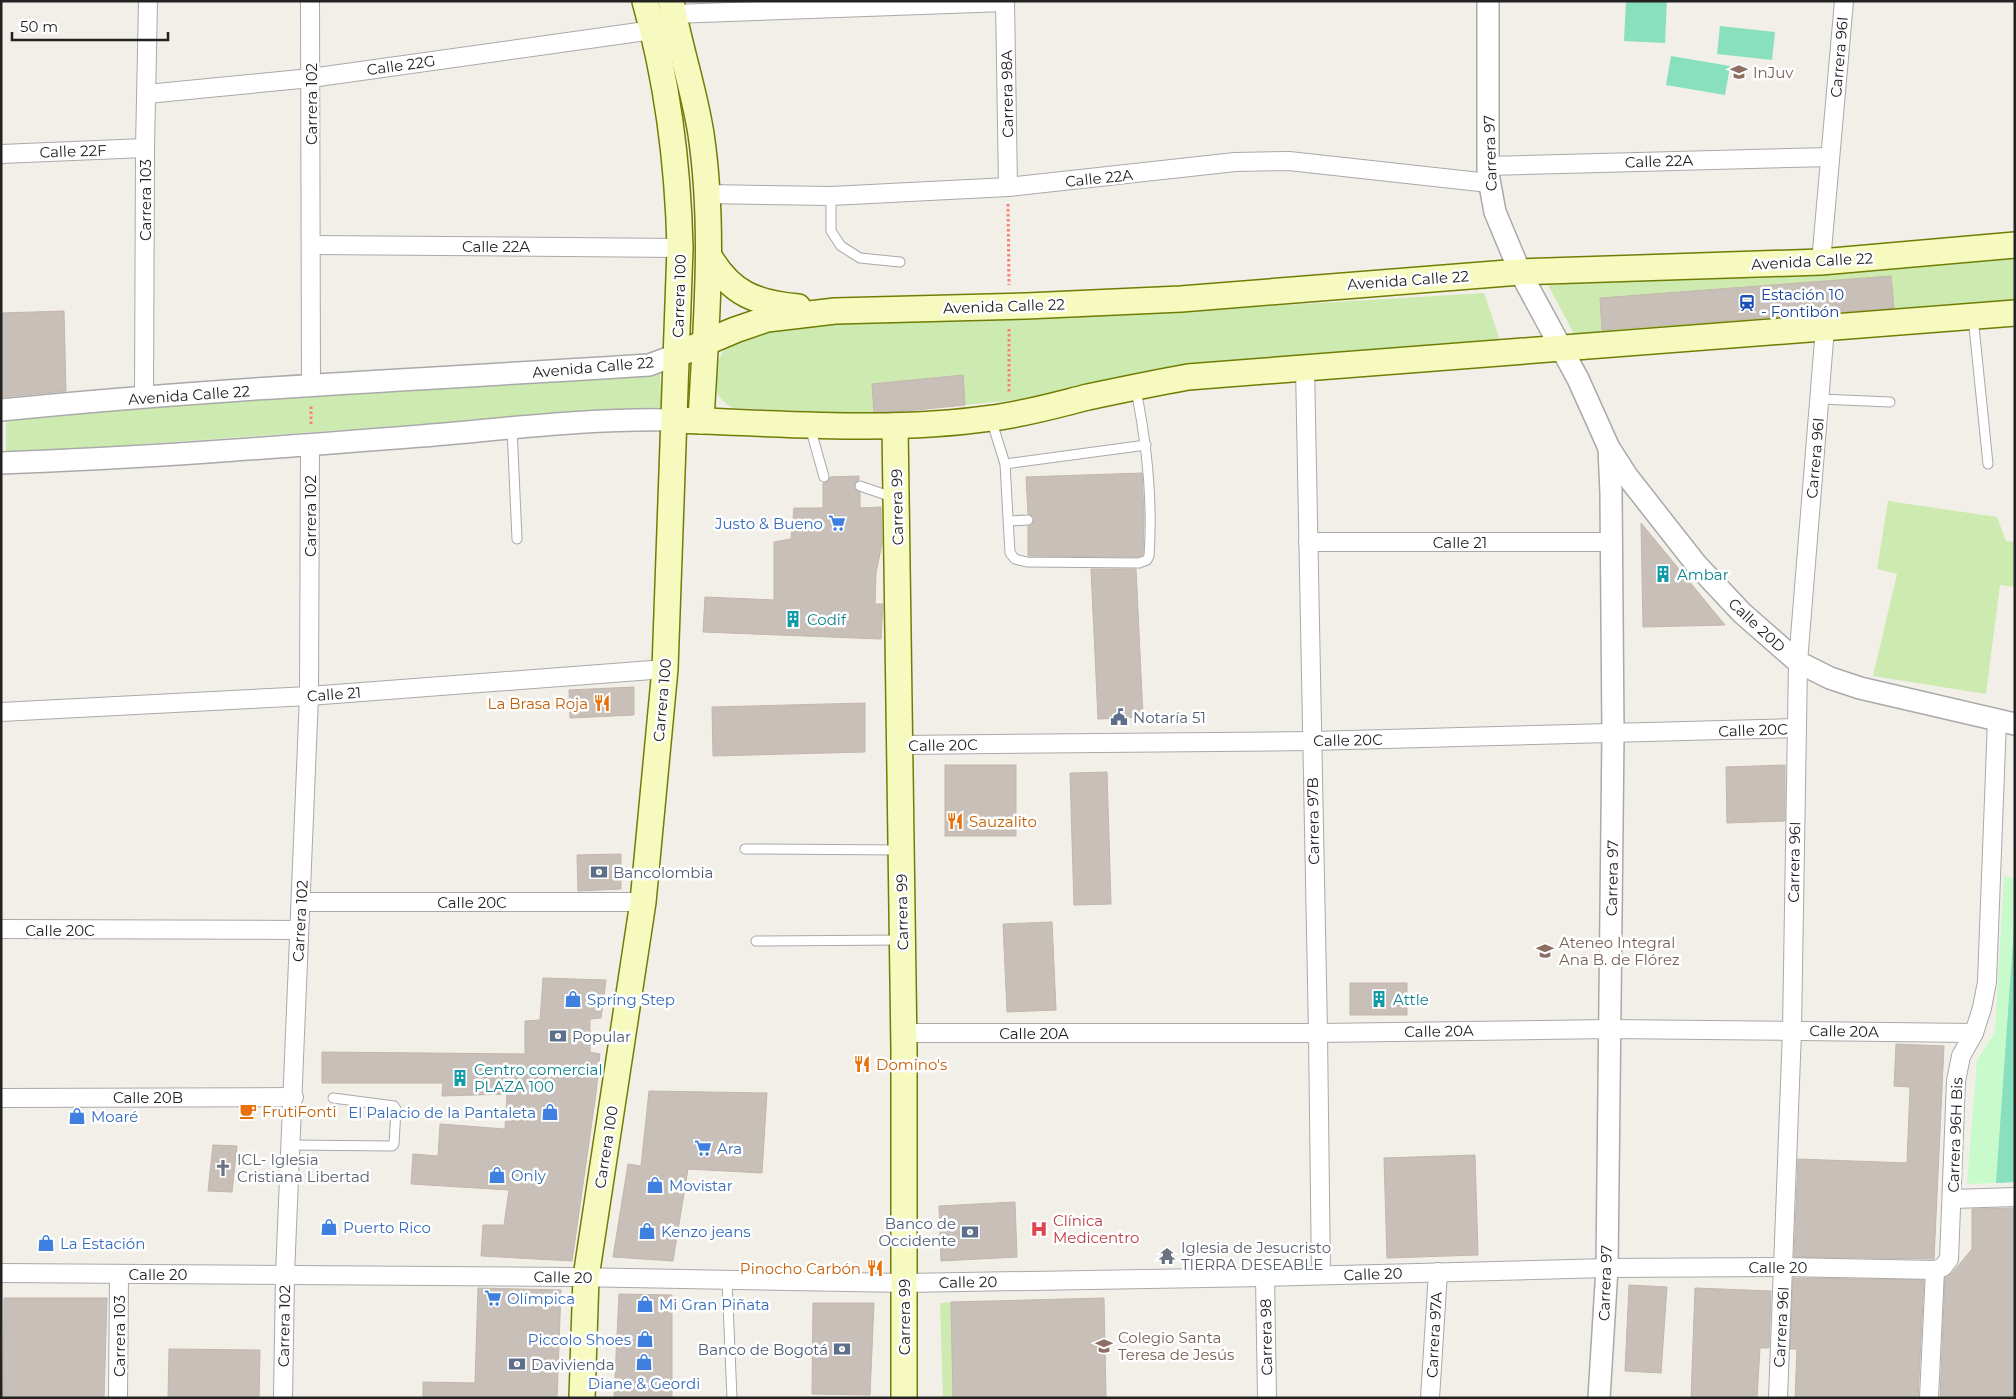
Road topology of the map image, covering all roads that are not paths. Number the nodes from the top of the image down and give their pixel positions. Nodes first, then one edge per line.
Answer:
1 (148, 1) edge
2 (310, 1) edge
3 (645, 1) edge
4 (1488, 1) edge
5 (1844, 1) edge
6 (1005, 2) edge
7 (672, 8) edge
8 (654, 30) junction
9 (311, 78) junction
10 (147, 94) junction
11 (145, 148) junction
12 (1, 154) edge
13 (1830, 156) junction
14 (1488, 174) junction
15 (1008, 188) junction
16 (707, 194) junction
17 (831, 196) junction
18 (312, 245) junction
19 (2015, 245) edge
20 (680, 248) junction
21 (709, 256) junction
22 (900, 262) dead end
23 (1821, 262) junction
24 (1520, 272) junction
25 (835, 311) junction
26 (2015, 313) edge
27 (1973, 317) junction
28 (1825, 328) junction
29 (705, 343) junction
30 (1561, 349) junction
31 (676, 355) junction
32 (1305, 367) junction
33 (311, 386) junction
34 (1135, 387) junction
35 (144, 398) junction
36 (1820, 399) junction
37 (1890, 402) dead end
38 (1, 410) edge
39 (991, 419) junction
40 (674, 420) junction
41 (701, 421) junction
42 (809, 425) junction
43 (895, 426) junction
44 (512, 428) junction
45 (310, 444) junction
46 (1146, 445) junction
47 (1608, 448) junction
48 (1, 463) edge
49 (1005, 464) junction
50 (1988, 464) dead end
51 (824, 477) dead end
52 (860, 486) dead end
53 (896, 498) junction
54 (1028, 520) dead end
55 (1008, 521) junction
56 (517, 539) dead end
57 (1308, 542) junction
58 (1611, 542) junction
59 (1798, 662) junction
60 (666, 669) junction
61 (309, 696) junction
62 (1, 712) edge
63 (2006, 722) edge
64 (1796, 728) junction
65 (1613, 734) junction
66 (1311, 741) junction
67 (900, 745) junction
68 (744, 849) dead end
69 (902, 850) junction
70 (301, 902) junction
71 (643, 902) junction
72 (1, 929) edge
73 (299, 930) junction
74 (903, 940) junction
75 (756, 941) dead end
76 (1610, 1029) junction
77 (1792, 1031) junction
78 (904, 1033) junction
79 (1318, 1033) junction
80 (1974, 1033) junction
81 (294, 1097) junction
82 (1, 1098) edge
83 (332, 1098) dead end
84 (291, 1145) junction
85 (2015, 1197) edge
86 (1953, 1199) junction
87 (1784, 1267) junction
88 (1607, 1268) junction
89 (1935, 1270) junction
90 (1438, 1272) junction
91 (1, 1273) edge
92 (119, 1274) junction
93 (285, 1275) junction
94 (1321, 1276) junction
95 (586, 1277) junction
96 (1265, 1277) junction
97 (727, 1280) junction
98 (905, 1283) junction
99 (118, 1398) edge
100 (283, 1398) edge
101 (582, 1398) edge
102 (732, 1398) edge
103 (904, 1398) edge
104 (1268, 1398) edge
105 (1430, 1398) edge
106 (1599, 1398) edge
107 (1778, 1398) edge
108 (1929, 1398) edge

1 - 10 street, Carrera 103
2 - 9 street, Carrera 102
3 - 8 main road, Carrera 100
4 - 14 street, Carrera 97
5 - 13 street, Carrera 96I
6 - 7 street
6 - 15 street, Carrera 98A
7 - 16 main road, Carrera 100
8 - 9 street, Calle 22G
8 - 20 main road, Carrera 100
9 - 10 street, Calle 22G
9 - 18 street, Carrera 102
10 - 11 street, Carrera 103
11 - 12 street, Calle 22F
11 - 35 street, Carrera 103
13 - 14 street, Calle 22A
13 - 23 street, Carrera 96I
14 - 15 street, Calle 22A
14 - 24 street, Carrera 97
15 - 17 street, Calle 22A
16 - 17 street, Calle 22A
16 - 21 main road, Carrera 100
17 - 22 lane
18 - 20 street, Calle 22A
18 - 33 street, Carrera 102
19 - 23 main road, Avenida Calle 22
20 - 31 main road, Carrera 100
21 - 25 main road
21 - 29 main road, Carrera 100
23 - 24 main road, Avenida Calle 22
24 - 25 main road, Avenida Calle 22
24 - 30 street, Carrera 97
25 - 29 main road, Avenida Calle 22
26 - 27 main road
27 - 28 main road
27 - 50 lane
28 - 30 main road
28 - 36 street, Carrera 96I
29 - 31 main road, Avenida Calle 22
29 - 41 main road, Carrera 100
30 - 32 main road
30 - 47 street, Calle 20D
31 - 33 street, Avenida Calle 22
31 - 40 main road, Carrera 100
32 - 34 main road
32 - 57 street, Carrera 97B
33 - 35 street, Avenida Calle 22
34 - 39 main road
34 - 46 lane
35 - 38 street, Avenida Calle 22
36 - 37 lane
36 - 59 street, Carrera 96I
39 - 43 main road
39 - 49 lane
40 - 41 main road
40 - 44 street
40 - 60 main road, Carrera 100
41 - 42 main road
42 - 43 main road
42 - 51 lane
43 - 53 main road, Carrera 99
44 - 45 street
44 - 56 lane
45 - 48 street
45 - 61 street, Carrera 102
46 - 49 lane
46 - 55 lane
47 - 58 street, Carrera 97
47 - 59 street, Calle 20D
49 - 55 lane
52 - 53 lane
53 - 67 main road, Carrera 99
54 - 55 lane
57 - 58 street, Calle 21
57 - 66 street, Carrera 97B
58 - 65 street, Carrera 97
59 - 63 street, Calle 20D
59 - 64 street, Carrera 96I
60 - 61 street, Calle 21
60 - 71 main road, Carrera 100
61 - 62 street, Calle 21
61 - 70 street, Carrera 102
63 - 80 street, Carrera 96H Bis
64 - 65 street, Calle 20C
64 - 77 street, Carrera 96I
65 - 66 street, Calle 20C
65 - 76 street, Carrera 97
66 - 67 street, Calle 20C
66 - 79 street, Carrera 97B
67 - 69 main road, Carrera 99
68 - 69 lane
69 - 74 main road, Carrera 99
70 - 71 street, Calle 20C
70 - 73 street, Carrera 102
71 - 95 main road, Carrera 100
72 - 73 street, Calle 20C
73 - 81 street, Carrera 102
74 - 75 lane
74 - 78 main road, Carrera 99
76 - 77 street, Calle 20A
76 - 79 street, Calle 20A
76 - 88 street, Carrera 97
77 - 80 street, Calle 20A
77 - 87 street, Carrera 96I
78 - 79 street, Calle 20A
78 - 98 main road, Carrera 99
79 - 94 street, Carrera 97B
80 - 86 street, Carrera 96H Bis
81 - 82 street, Calle 20B
81 - 84 street, Carrera 102
83 - 84 lane
84 - 93 street, Carrera 102
85 - 86 street
86 - 89 street, Carrera 96H Bis
87 - 88 street, Calle 20
87 - 89 street, Calle 20
87 - 107 street, Carrera 96I
88 - 90 street, Calle 20
88 - 106 street, Carrera 97
89 - 108 street
90 - 94 street, Calle 20
90 - 105 street, Carrera 97A
91 - 92 street, Calle 20
92 - 93 street, Calle 20
92 - 99 street, Carrera 103
93 - 95 street, Calle 20
93 - 100 street, Carrera 102
94 - 96 street, Calle 20
95 - 97 street, Calle 20
95 - 101 main road, Carrera 100
96 - 98 street, Calle 20
96 - 104 street, Carrera 98
97 - 98 street, Calle 20
97 - 102 lane
98 - 103 main road, Carrera 99

